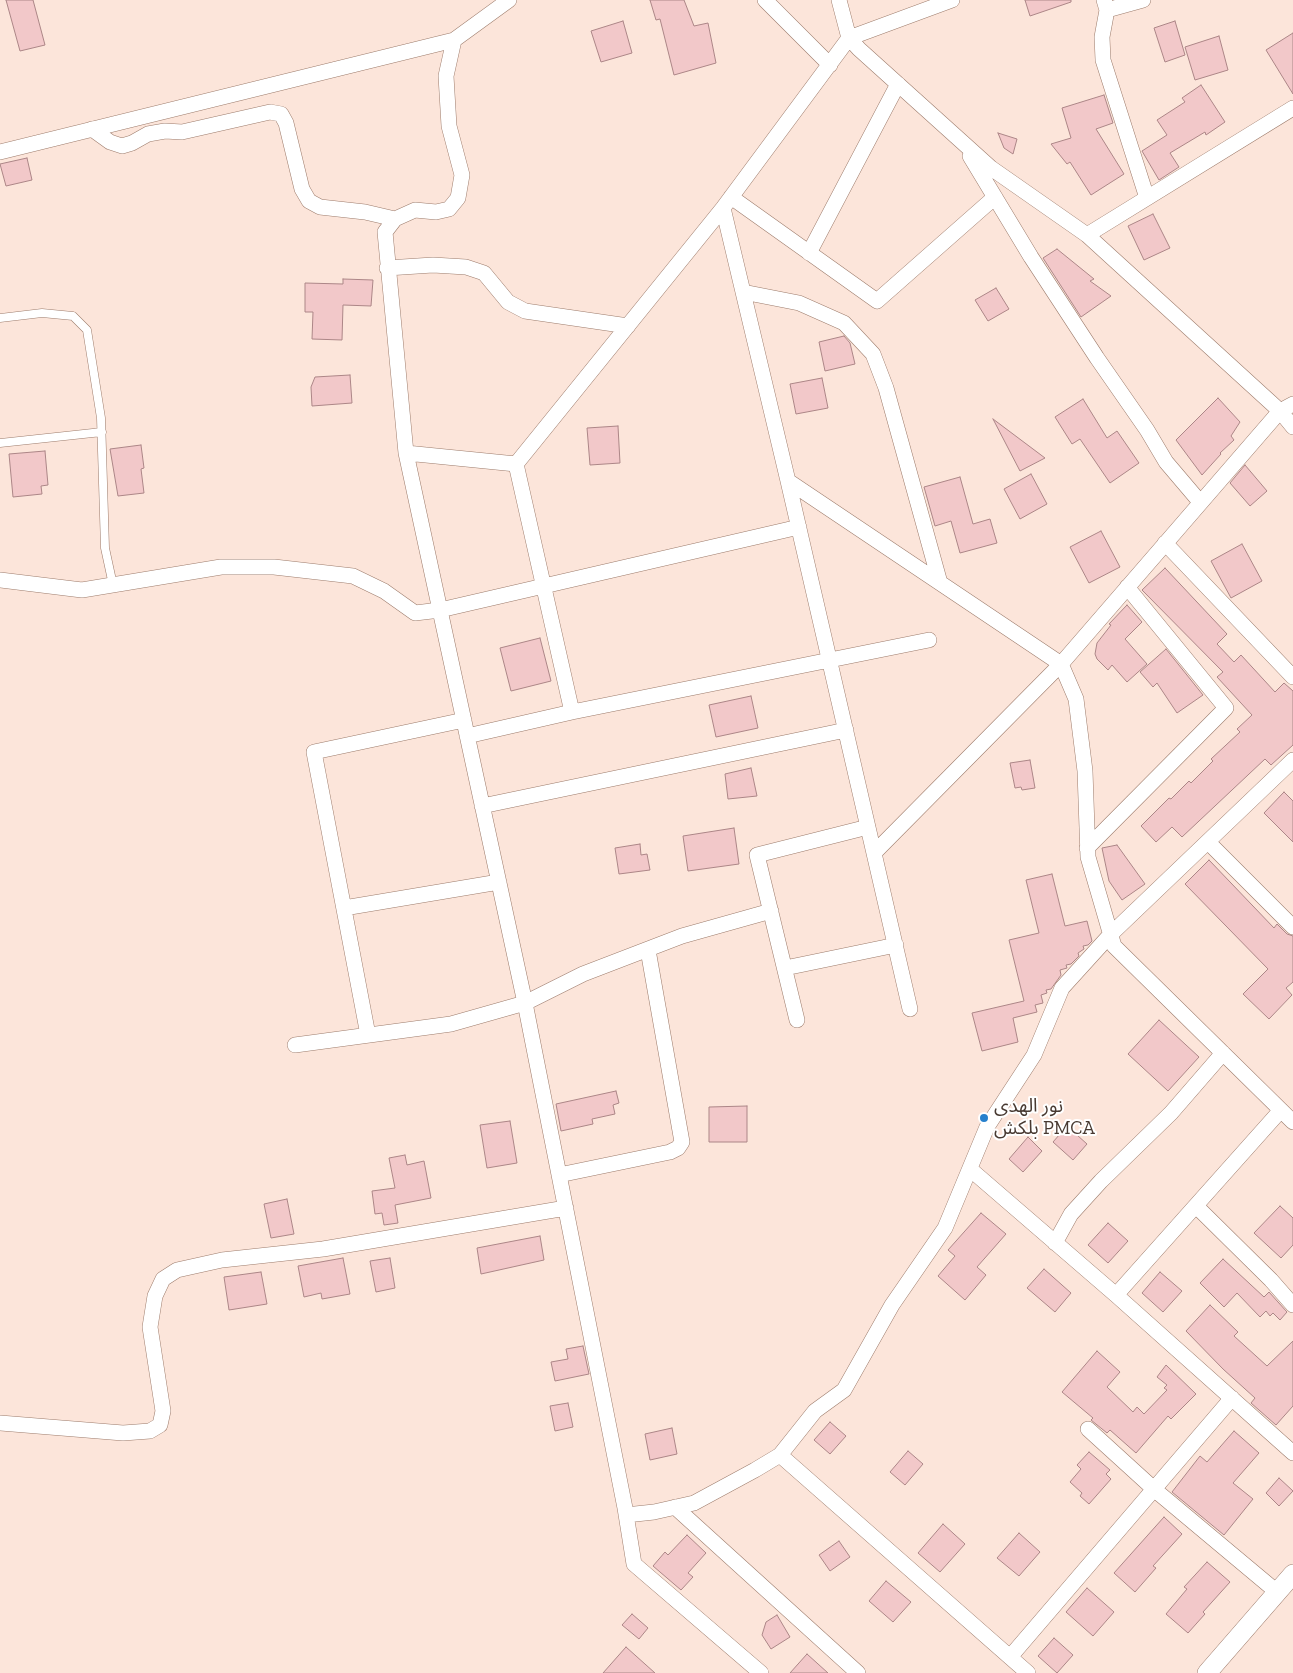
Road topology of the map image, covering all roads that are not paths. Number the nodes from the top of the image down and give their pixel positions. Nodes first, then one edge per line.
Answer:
1 (509, 0) edge
2 (765, 0) edge
3 (839, 0) edge
4 (952, 0) edge
5 (1144, 0) edge
6 (1106, 5) edge
7 (849, 38) junction
8 (454, 40) junction
9 (830, 64) junction
10 (898, 84) junction
11 (1293, 108) edge
12 (92, 129) junction
13 (960, 140) junction
14 (0, 152) edge
15 (995, 197) junction
16 (1147, 198) junction
17 (727, 202) junction
18 (395, 219) junction
19 (1087, 235) junction
20 (809, 253) junction
21 (387, 268) junction
22 (743, 292) junction
23 (0, 318) edge
24 (628, 326) junction
25 (1286, 407) edge
26 (1293, 427) edge
27 (102, 432) junction
28 (0, 443) edge
29 (406, 453) junction
30 (516, 464) junction
31 (788, 480) junction
32 (1200, 502) junction
33 (799, 527) junction
34 (1165, 543) junction
35 (0, 580) edge
36 (940, 582) junction
37 (113, 585) junction
38 (545, 585) junction
39 (1127, 587) junction
40 (440, 610) junction
41 (930, 640) dead end
42 (830, 661) junction
43 (1061, 664) junction
44 (1293, 677) edge
45 (572, 712) junction
46 (464, 720) junction
47 (846, 730) junction
48 (467, 736) junction
49 (1293, 760) edge
50 (482, 806) junction
51 (868, 826) junction
52 (1208, 842) junction
53 (1087, 848) junction
54 (874, 853) junction
55 (499, 882) junction
56 (344, 908) junction
57 (771, 911) junction
58 (1293, 927) edge
59 (1111, 934) junction
60 (896, 946) junction
61 (648, 950) junction
62 (785, 968) junction
63 (525, 1003) junction
64 (910, 1009) dead end
65 (797, 1020) dead end
66 (368, 1035) junction
67 (295, 1045) dead end
68 (1223, 1053) junction
69 (1281, 1110) junction
70 (1293, 1122) edge
71 (970, 1169) junction
72 (559, 1175) junction
73 (1196, 1206) junction
74 (566, 1208) junction
75 (1056, 1243) junction
76 (1116, 1296) junction
77 (1293, 1305) edge
78 (1232, 1398) junction
79 (0, 1423) edge
80 (1088, 1429) dead end
81 (1293, 1453) edge
82 (780, 1455) junction
83 (1155, 1490) junction
84 (675, 1507) junction
85 (626, 1516) junction
86 (1293, 1574) edge
87 (1277, 1592) junction
88 (1010, 1656) junction
89 (762, 1673) edge
90 (858, 1673) edge
91 (1028, 1673) edge
92 (1207, 1673) edge

1 - 8 street
2 - 9 street
3 - 7 street
4 - 7 street
5 - 6 street
6 - 16 street
7 - 9 street
7 - 10 street
8 - 12 street
8 - 18 street
9 - 17 street
10 - 13 street
10 - 20 street
11 - 16 street
12 - 14 street
12 - 18 street
13 - 15 street
13 - 19 street
15 - 20 street
15 - 32 street
16 - 19 street
17 - 20 street
17 - 22 street
17 - 24 street
18 - 21 street
19 - 25 street
21 - 24 street
21 - 29 street
22 - 31 street
22 - 36 street
23 - 27 lane
24 - 30 street
25 - 26 street
25 - 32 street
27 - 28 lane
27 - 37 lane
29 - 30 street
29 - 40 street
30 - 38 street
31 - 33 street
31 - 36 street
32 - 34 street
33 - 38 street
33 - 42 street
34 - 39 street
34 - 44 street
35 - 37 street
36 - 43 street
37 - 40 street
38 - 40 street
38 - 45 street
39 - 43 street
39 - 53 street
40 - 46 street
41 - 42 street
42 - 45 street
42 - 47 street
43 - 53 street
43 - 54 street
45 - 48 street
46 - 48 street
46 - 56 street
47 - 50 street
47 - 51 street
48 - 50 street
49 - 52 street
50 - 55 street
51 - 54 street
51 - 57 street
52 - 58 street
52 - 59 street
53 - 59 street
54 - 60 street
55 - 56 street
55 - 63 street
56 - 66 street
57 - 61 street
57 - 62 street
59 - 68 street
59 - 71 street
60 - 62 street
60 - 64 street
61 - 63 street
61 - 72 street
62 - 65 street
63 - 66 street
63 - 72 street
66 - 67 street
68 - 69 street
68 - 75 street
69 - 70 street
69 - 73 street
71 - 75 street
71 - 82 street
72 - 74 street
73 - 76 street
73 - 77 street
74 - 79 street
74 - 85 street
75 - 76 street
76 - 78 street
78 - 81 street
78 - 83 street
80 - 83 street
82 - 84 street
82 - 88 street
83 - 87 street
83 - 88 street
84 - 85 street
84 - 90 street
85 - 89 street
86 - 87 street
87 - 92 street
88 - 91 street

